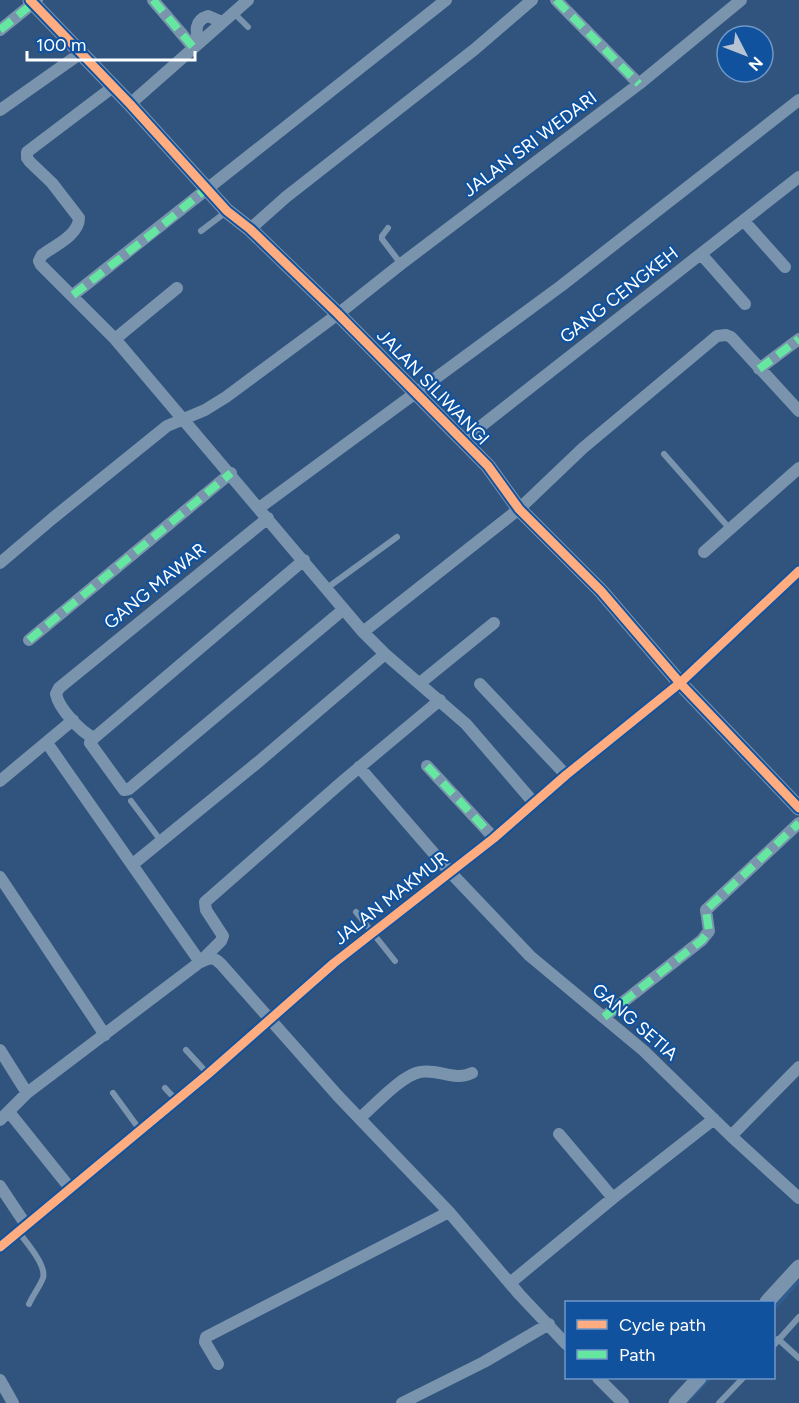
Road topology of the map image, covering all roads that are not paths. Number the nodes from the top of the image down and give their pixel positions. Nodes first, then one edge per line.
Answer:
1 (153, 0) edge
2 (248, 0) edge
3 (446, 0) edge
4 (532, 0) edge
5 (556, 0) edge
6 (741, 0) edge
7 (33, 1) edge
8 (233, 12) junction
9 (248, 27) dead end
10 (0, 30) edge
11 (196, 45) junction
12 (81, 53) junction
13 (639, 84) junction
14 (113, 87) junction
15 (799, 100) edge
16 (130, 104) junction
17 (0, 110) edge
18 (799, 177) edge
19 (206, 189) junction
20 (227, 211) junction
21 (744, 221) junction
22 (388, 228) dead end
23 (250, 229) junction
24 (201, 231) dead end
25 (701, 254) junction
26 (401, 264) junction
27 (785, 267) dead end
28 (177, 288) dead end
29 (73, 295) junction
30 (745, 304) dead end
31 (339, 314) junction
32 (115, 339) junction
33 (799, 339) edge
34 (759, 369) junction
35 (415, 393) junction
36 (799, 411) edge
37 (183, 420) junction
38 (462, 441) junction
39 (664, 454) dead end
40 (799, 468) edge
41 (231, 473) junction
42 (259, 508) junction
43 (519, 509) junction
44 (268, 518) junction
45 (730, 529) junction
46 (398, 537) dead end
47 (705, 552) dead end
48 (304, 560) junction
49 (0, 563) edge
50 (799, 571) edge
51 (327, 588) junction
52 (344, 609) junction
53 (494, 623) dead end
54 (363, 632) junction
55 (29, 640) dead end
56 (385, 654) junction
57 (420, 683) junction
58 (680, 683) junction
59 (480, 684) dead end
60 (440, 700) junction
61 (73, 720) junction
62 (94, 738) junction
63 (47, 743) junction
64 (427, 766) dead end
65 (358, 767) junction
66 (566, 776) junction
67 (0, 781) edge
68 (131, 801) dead end
69 (534, 802) junction
70 (799, 808) edge
71 (799, 823) edge
72 (494, 838) junction
73 (161, 841) junction
74 (133, 864) junction
75 (450, 872) junction
76 (0, 878) edge
77 (356, 912) dead end
78 (374, 933) junction
79 (395, 961) dead end
80 (200, 962) junction
81 (604, 1017) junction
82 (271, 1020) junction
83 (105, 1035) junction
84 (0, 1050) edge
85 (186, 1050) dead end
86 (799, 1067) edge
87 (208, 1074) junction
88 (472, 1074) dead end
89 (165, 1088) dead end
90 (27, 1093) junction
91 (113, 1093) dead end
92 (176, 1101) junction
93 (4, 1116) edge
94 (360, 1118) junction
95 (714, 1119) junction
96 (140, 1130) junction
97 (559, 1134) dead end
98 (731, 1136) junction
99 (0, 1186) edge
100 (70, 1188) junction
101 (613, 1198) junction
102 (799, 1198) edge
103 (449, 1212) junction
104 (22, 1228) junction
105 (0, 1247) edge
106 (799, 1267) edge
107 (510, 1282) junction
108 (767, 1301) edge
109 (29, 1304) dead end
110 (799, 1317) edge
111 (549, 1324) junction
112 (565, 1342) edge
113 (776, 1342) edge
114 (799, 1358) edge
115 (218, 1364) dead end
116 (600, 1379) edge
117 (697, 1379) edge
118 (741, 1379) edge
119 (0, 1380) edge
120 (13, 1403) edge
121 (402, 1403) edge
122 (623, 1403) edge
123 (676, 1403) edge
124 (719, 1403) edge

1 - 11 street
2 - 8 street
3 - 19 street
4 - 23 street
5 - 13 street
6 - 13 street, JALAN SRI WEDARI
7 - 10 street
7 - 12 street, JALAN SILIWANGI
8 - 9 lane
8 - 11 street
11 - 16 street
12 - 14 street, JALAN SILIWANGI
12 - 17 street
13 - 26 street, JALAN SRI WEDARI
14 - 16 street, JALAN SILIWANGI
14 - 29 street
15 - 35 street
16 - 19 street, JALAN SILIWANGI
18 - 21 street, GANG CENGKEH
19 - 20 street, JALAN SILIWANGI
19 - 29 street
20 - 23 street, JALAN SILIWANGI
20 - 24 lane
21 - 25 street, GANG CENGKEH
21 - 27 street
22 - 26 lane
23 - 31 street, JALAN SILIWANGI
25 - 30 street
25 - 38 street, GANG CENGKEH
26 - 31 street, JALAN SRI WEDARI
28 - 32 street
29 - 32 street
31 - 35 street, JALAN SILIWANGI
31 - 37 street, JALAN SRI WEDARI
32 - 37 street
33 - 34 street
34 - 36 street
34 - 43 street
35 - 38 street, JALAN SILIWANGI
35 - 42 street
37 - 41 street
37 - 49 street, JALAN SRI WEDARI
38 - 43 street, JALAN SILIWANGI
39 - 45 lane
40 - 45 street
41 - 42 street
41 - 55 street
42 - 44 street
43 - 54 street
43 - 58 street, JALAN SILIWANGI
44 - 48 street
44 - 61 street, GANG MAWAR
45 - 47 street
46 - 51 lane
48 - 51 street
48 - 62 street
50 - 58 street, JALAN MAKMUR
51 - 52 street
52 - 54 street
52 - 62 street
53 - 57 street
54 - 56 street
56 - 57 street
56 - 73 street
57 - 60 street
58 - 66 street, JALAN MAKMUR
58 - 70 street, JALAN SILIWANGI
59 - 66 street
60 - 65 street
60 - 69 street
61 - 62 street
61 - 63 street
63 - 67 street
63 - 74 street
64 - 72 street
65 - 75 street, GANG SETIA
65 - 80 street
66 - 69 street, JALAN MAKMUR
68 - 73 lane
69 - 72 street, JALAN MAKMUR
71 - 81 street
72 - 75 street, JALAN MAKMUR
73 - 74 street
74 - 80 street
75 - 78 street, JALAN MAKMUR
75 - 81 street, GANG SETIA
76 - 83 street
77 - 78 lane
78 - 79 lane
78 - 82 street, JALAN MAKMUR
80 - 82 street
80 - 83 street
81 - 95 street, GANG SETIA
82 - 87 street, JALAN MAKMUR
82 - 94 street
83 - 90 street
84 - 90 street
85 - 87 lane
86 - 98 street
87 - 92 street, JALAN MAKMUR
88 - 94 street
89 - 92 lane
90 - 93 street
91 - 96 lane
92 - 96 street, JALAN MAKMUR
93 - 100 street
94 - 103 street
95 - 98 street, GANG SETIA
95 - 101 street
96 - 100 street, JALAN MAKMUR
97 - 101 street
98 - 102 street, GANG SETIA
99 - 104 street
100 - 104 street, JALAN MAKMUR
101 - 107 street
103 - 107 street
103 - 115 street
104 - 105 street, JALAN MAKMUR
104 - 109 lane
106 - 108 street
107 - 111 street
110 - 113 lane
111 - 112 street
111 - 121 street
113 - 114 lane
116 - 122 street
117 - 123 street
118 - 124 lane
119 - 120 street

